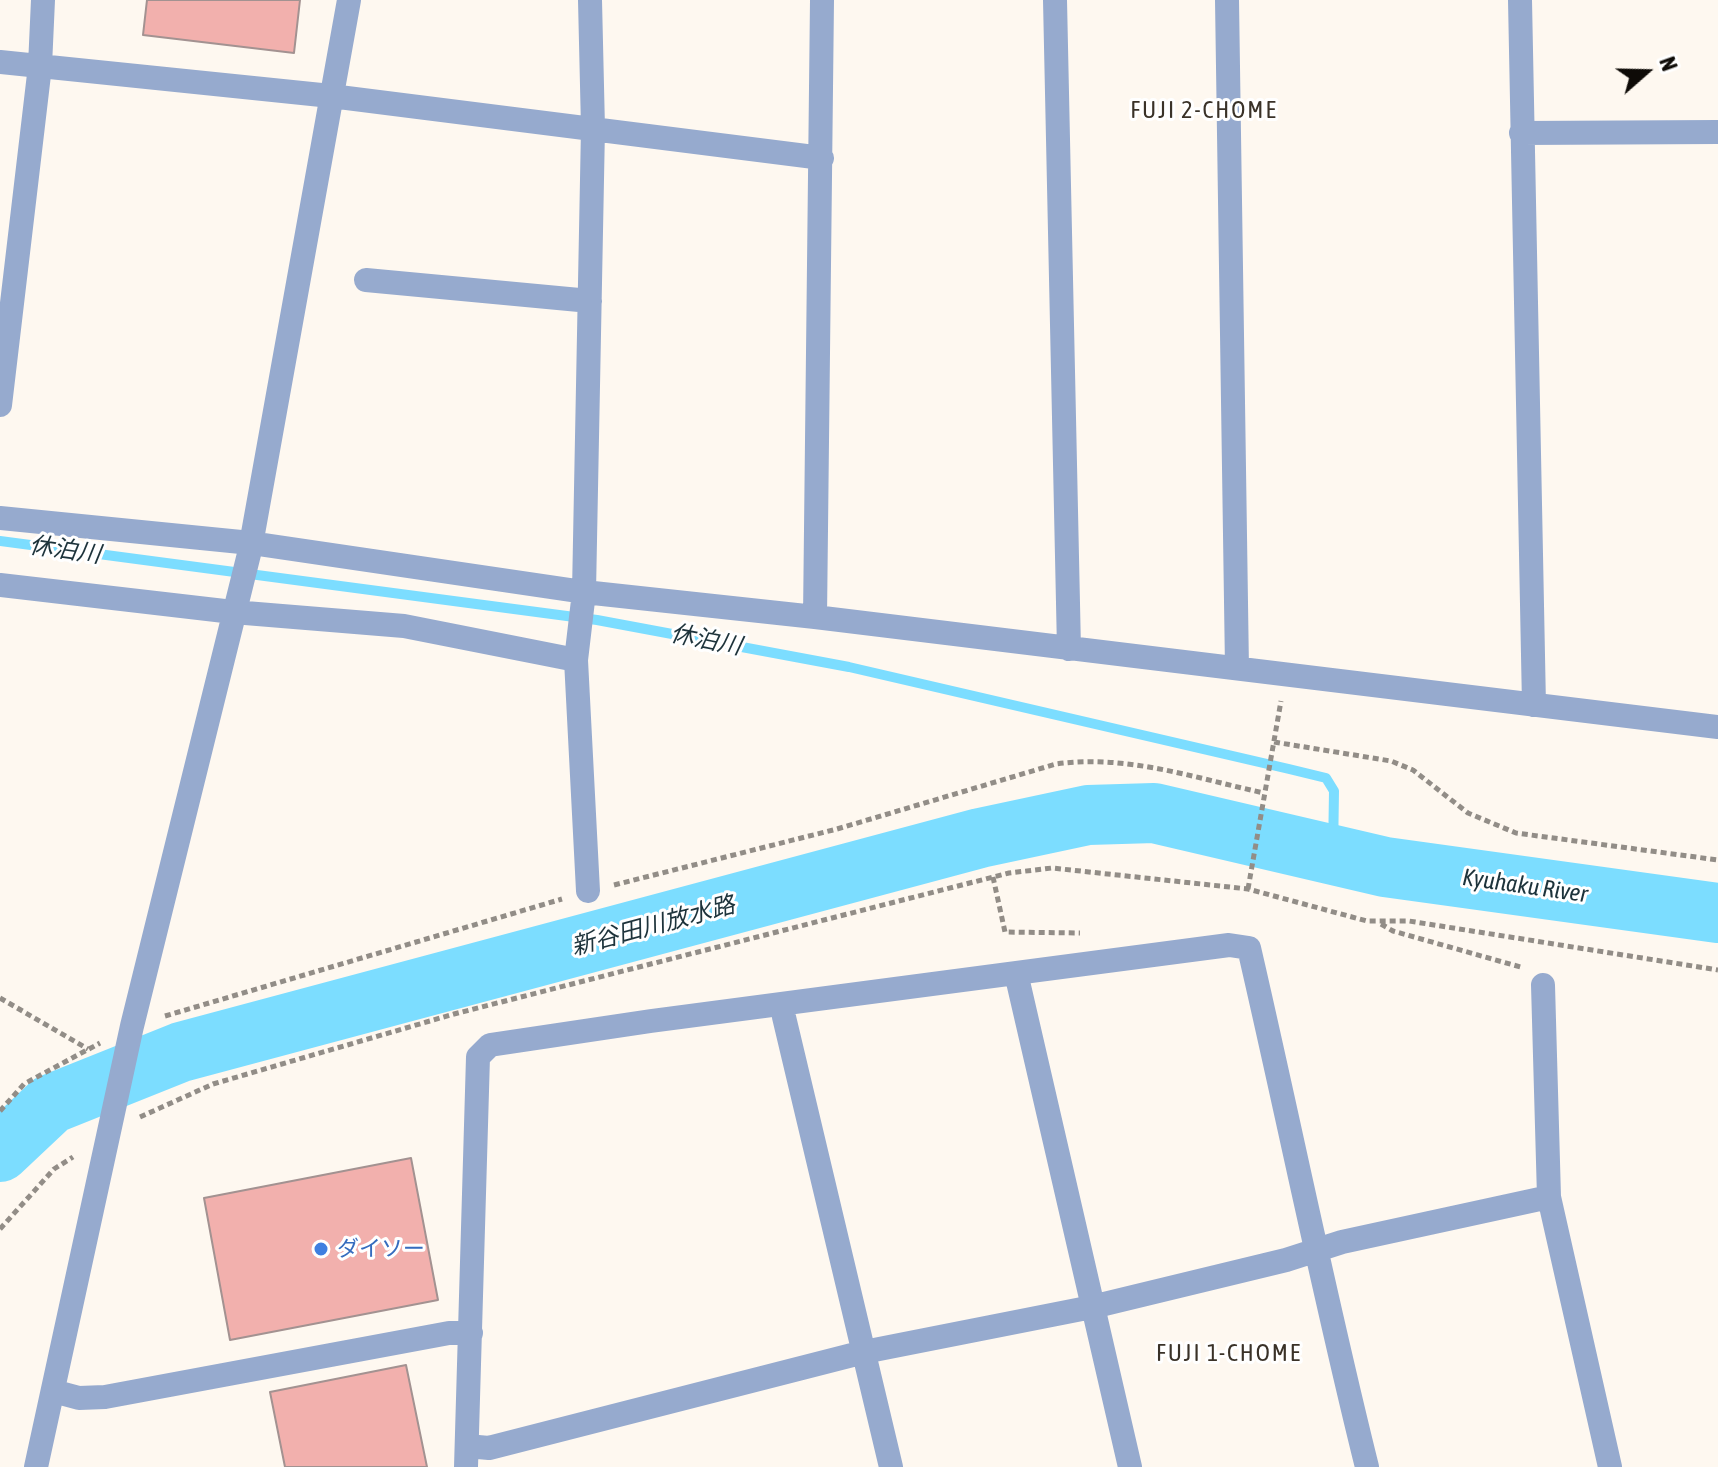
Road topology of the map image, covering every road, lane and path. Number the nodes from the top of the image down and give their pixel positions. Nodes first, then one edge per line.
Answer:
1 (43, 0) edge
2 (349, 0) edge
3 (590, 0) edge
4 (822, 0) edge
5 (1055, 0) edge
6 (1227, 0) edge
7 (1520, 0) edge
8 (0, 62) edge
9 (40, 66) junction
10 (331, 96) junction
11 (593, 128) junction
12 (1718, 132) edge
13 (1521, 133) junction
14 (822, 158) junction
15 (366, 280) dead end
16 (590, 301) junction
17 (0, 405) edge
18 (0, 518) edge
19 (250, 547) junction
20 (0, 585) edge
21 (584, 592) junction
22 (236, 600) junction
23 (815, 617) junction
24 (1069, 649) junction
25 (576, 660) junction
26 (1237, 668) junction
27 (1534, 705) junction
28 (1278, 717) dead end
29 (1718, 727) edge
30 (1273, 745) junction
31 (1264, 793) junction
32 (1718, 860) edge
33 (993, 877) junction
34 (1248, 889) junction
35 (588, 891) junction
36 (1381, 923) junction
37 (1037, 931) dead end
38 (1718, 970) edge
39 (1016, 973) junction
40 (1543, 985) joint
41 (0, 998) edge
42 (784, 1017) dead end
43 (132, 1026) junction
44 (88, 1049) junction
45 (0, 1111) edge
46 (112, 1122) junction
47 (1549, 1197) junction
48 (0, 1229) edge
49 (1317, 1250) junction
50 (1092, 1307) junction
51 (471, 1333) junction
52 (864, 1352) junction
53 (53, 1391) junction
54 (466, 1457) edge
55 (36, 1467) edge
56 (891, 1467) edge
57 (1130, 1467) edge
58 (1367, 1467) edge
59 (1610, 1467) edge

1 - 9 street
2 - 10 street
3 - 11 street
4 - 14 street
5 - 24 street
6 - 26 street
7 - 13 street
8 - 9 street
9 - 10 street
9 - 17 street
10 - 11 street
10 - 19 street
11 - 14 street
11 - 16 street
12 - 13 street
13 - 27 street
14 - 23 street
15 - 16 street
16 - 21 street
18 - 19 street
19 - 21 street
19 - 22 street
20 - 22 street
21 - 23 street
21 - 25 street
22 - 25 street
22 - 43 street
23 - 24 street
24 - 26 street
25 - 35 street
26 - 27 street
27 - 29 street
28 - 30 path
30 - 31 path
30 - 32 path
31 - 34 path
31 - 35 path
33 - 34 path
33 - 37 path
33 - 46 path
34 - 36 path
35 - 43 path
36 - 38 path
36 - 40 path
39 - 49 street
39 - 50 street
39 - 51 street
40 - 47 street
41 - 44 path
42 - 52 street
43 - 44 path
43 - 46 street
44 - 45 path
46 - 48 path
46 - 53 street
47 - 49 street
47 - 59 street
49 - 50 street
49 - 58 street
50 - 52 street
50 - 57 street
51 - 53 street
51 - 54 street
52 - 54 street
52 - 56 street
53 - 55 street

